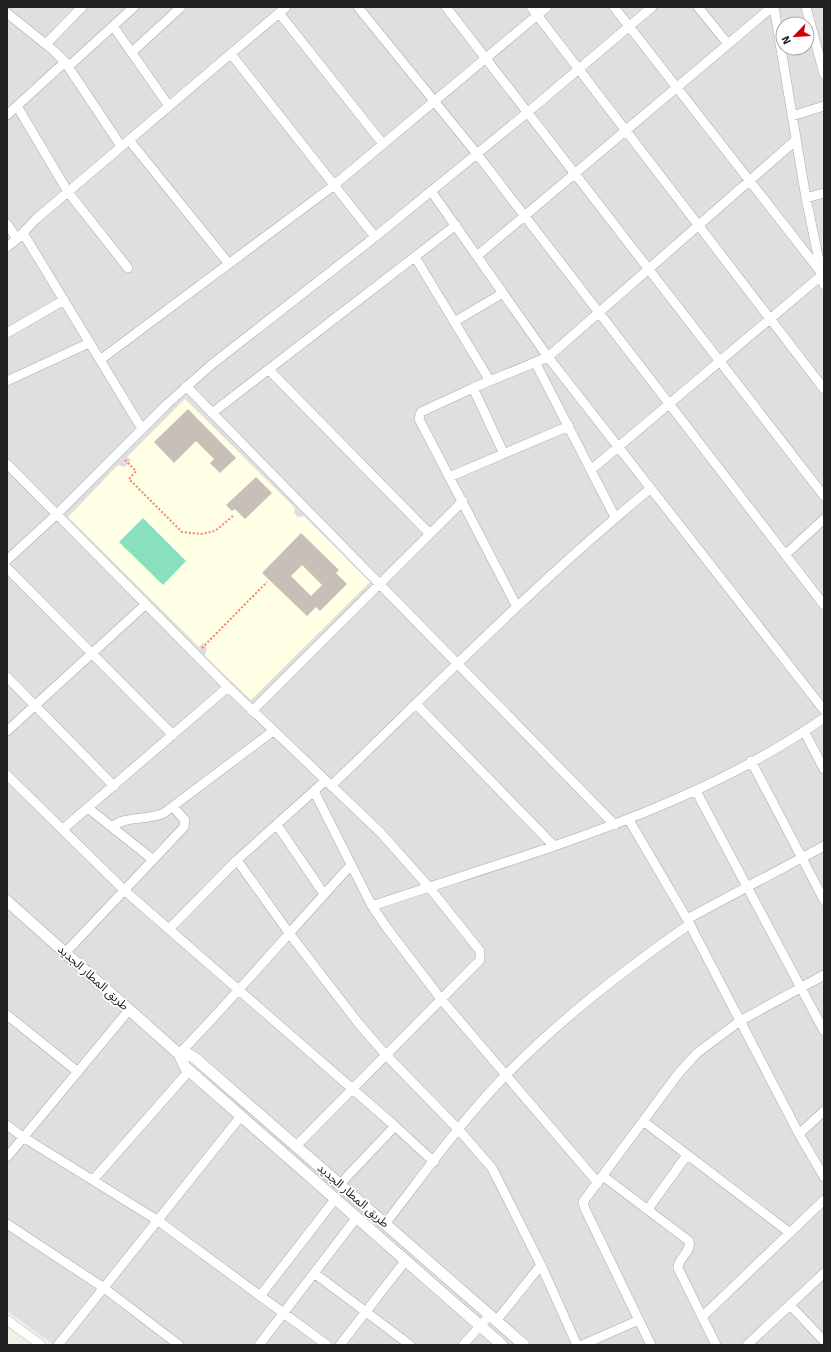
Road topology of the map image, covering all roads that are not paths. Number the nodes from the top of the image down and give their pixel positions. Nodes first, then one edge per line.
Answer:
1 (82, 7) edge
2 (134, 7) edge
3 (181, 7) edge
4 (358, 7) edge
5 (446, 7) edge
6 (531, 7) edge
7 (547, 7) edge
8 (614, 7) edge
9 (652, 7) edge
10 (698, 7) edge
11 (773, 7) edge
12 (806, 7) edge
13 (282, 10) edge
14 (7, 13) edge
15 (538, 15) junction
16 (113, 26) junction
17 (629, 26) junction
18 (46, 44) junction
19 (728, 44) junction
20 (132, 52) junction
21 (231, 54) junction
22 (822, 56) edge
23 (486, 58) junction
24 (66, 64) junction
25 (579, 68) junction
26 (824, 74) edge
27 (677, 87) junction
28 (434, 101) junction
29 (17, 106) junction
30 (168, 106) junction
31 (824, 106) edge
32 (528, 112) junction
33 (7, 115) edge
34 (792, 116) junction
35 (626, 130) junction
36 (129, 140) junction
37 (796, 140) junction
38 (383, 144) junction
39 (121, 146) junction
40 (477, 154) junction
41 (575, 173) junction
42 (749, 180) junction
43 (333, 186) junction
44 (68, 192) junction
45 (431, 192) junction
46 (824, 193) edge
47 (806, 198) junction
48 (525, 216) junction
49 (7, 224) edge
50 (456, 225) junction
51 (698, 225) junction
52 (20, 236) junction
53 (375, 237) junction
54 (7, 247) edge
55 (477, 256) junction
56 (415, 257) junction
57 (229, 264) junction
58 (128, 268) dead end
59 (649, 268) junction
60 (821, 273) junction
61 (824, 285) edge
62 (503, 293) junction
63 (64, 300) junction
64 (599, 312) junction
65 (770, 319) junction
66 (454, 322) junction
67 (7, 333) edge
68 (89, 343) junction
69 (548, 357) junction
70 (100, 360) junction
71 (721, 360) junction
72 (535, 362) junction
73 (269, 370) junction
74 (7, 381) edge
75 (490, 381) junction
76 (186, 386) junction
77 (473, 388) junction
78 (824, 389) edge
79 (670, 404) junction
80 (212, 413) junction
81 (569, 426) junction
82 (142, 429) junction
83 (618, 448) junction
84 (504, 454) junction
85 (7, 464) edge
86 (592, 469) junction
87 (450, 477) junction
88 (650, 489) junction
89 (824, 496) edge
90 (463, 501) junction
91 (56, 516) junction
92 (615, 517) junction
93 (824, 520) edge
94 (430, 534) junction
95 (785, 555) junction
96 (7, 560) edge
97 (7, 568) edge
98 (380, 585) junction
99 (146, 604) junction
100 (824, 605) edge
101 (517, 607) junction
102 (92, 653) junction
103 (457, 665) junction
104 (7, 677) edge
105 (228, 687) junction
106 (416, 704) junction
107 (35, 705) junction
108 (824, 710) edge
109 (252, 711) junction
110 (824, 718) edge
111 (7, 730) edge
112 (273, 731) junction
113 (804, 731) junction
114 (173, 735) junction
115 (751, 761) junction
116 (824, 769) edge
117 (7, 775) edge
118 (328, 784) junction
119 (114, 786) junction
120 (314, 791) junction
121 (696, 791) junction
122 (173, 807) junction
123 (88, 808) junction
124 (629, 820) junction
125 (277, 825) junction
126 (615, 825) junction
127 (112, 827) junction
128 (63, 830) junction
129 (554, 845) junction
130 (824, 846) edge
131 (802, 857) junction
132 (152, 859) junction
133 (237, 860) junction
134 (351, 865) junction
135 (429, 887) junction
136 (747, 887) junction
137 (124, 890) junction
138 (324, 894) junction
139 (824, 900) edge
140 (7, 901) edge
141 (372, 906) junction
142 (688, 921) junction
143 (169, 929) junction
144 (289, 932) junction
145 (65, 953) junction
146 (824, 975) edge
147 (801, 988) junction
148 (240, 991) junction
149 (441, 999) junction
150 (129, 1010) junction
151 (7, 1015) edge
152 (740, 1021) junction
153 (824, 1031) edge
154 (180, 1054) junction
155 (386, 1055) junction
156 (189, 1070) junction
157 (78, 1072) junction
158 (505, 1076) junction
159 (352, 1088) junction
160 (824, 1111) edge
161 (241, 1116) junction
162 (643, 1121) junction
163 (7, 1125) edge
164 (395, 1126) junction
165 (459, 1130) junction
166 (799, 1134) junction
167 (23, 1138) junction
168 (296, 1146) junction
169 (687, 1155) junction
170 (7, 1157) edge
171 (434, 1162) junction
172 (824, 1177) edge
173 (600, 1179) junction
174 (93, 1180) junction
175 (340, 1184) junction
176 (336, 1198) junction
177 (824, 1200) edge
178 (648, 1209) junction
179 (357, 1217) junction
180 (157, 1220) junction
181 (7, 1224) edge
182 (385, 1224) junction
183 (790, 1233) junction
184 (406, 1260) junction
185 (541, 1265) junction
186 (314, 1273) junction
187 (824, 1273) edge
188 (104, 1288) junction
189 (260, 1296) junction
190 (790, 1305) junction
191 (366, 1312) junction
192 (284, 1313) junction
193 (702, 1317) junction
194 (493, 1318) junction
195 (7, 1320) edge
196 (639, 1320) junction
197 (480, 1326) junction
198 (824, 1341) edge
199 (41, 1345) edge
200 (58, 1345) edge
201 (179, 1345) edge
202 (259, 1345) edge
203 (327, 1345) edge
204 (340, 1345) edge
205 (410, 1345) edge
206 (463, 1345) edge
207 (502, 1345) edge
208 (524, 1345) edge
209 (577, 1345) edge
210 (582, 1345) edge
211 (651, 1345) edge
212 (716, 1345) edge
213 (747, 1345) edge

1 - 18 street
2 - 16 street
3 - 20 street
4 - 28 street
5 - 23 street
6 - 15 street
7 - 15 street
8 - 17 street
9 - 17 street
10 - 19 street
11 - 19 street
11 - 34 street
12 - 22 street
13 - 21 street
13 - 38 street
14 - 18 street
15 - 23 street
15 - 25 street
16 - 20 street
16 - 24 street
17 - 25 street
17 - 27 street
18 - 24 street
19 - 27 street
20 - 30 street
21 - 30 street
21 - 43 street
22 - 26 street
23 - 28 street
23 - 32 street
24 - 29 street
24 - 39 street
25 - 32 street
25 - 35 street
27 - 35 street
27 - 42 street
28 - 38 street
28 - 40 street
29 - 33 street
29 - 44 street
30 - 36 street
31 - 34 street
32 - 40 street
32 - 41 street
34 - 37 street
35 - 41 street
35 - 51 street
36 - 39 street
36 - 57 street
37 - 42 street
37 - 47 street
38 - 43 street
39 - 44 street
40 - 45 street
40 - 48 street
41 - 48 street
41 - 59 street
42 - 51 street
42 - 60 street
43 - 53 street
43 - 57 street
44 - 52 street
44 - 58 street
45 - 50 street
45 - 53 street
46 - 47 street
47 - 60 street
48 - 55 street
48 - 64 street
49 - 52 street
50 - 55 street
50 - 56 street
51 - 59 street
51 - 65 street
52 - 54 street
52 - 63 street
53 - 76 street
55 - 62 street
56 - 66 street
56 - 73 street
57 - 70 street
59 - 64 street
59 - 71 street
60 - 61 street
60 - 65 street
62 - 66 street
62 - 69 street
63 - 67 street
63 - 68 street
64 - 69 street
64 - 79 street
65 - 71 street
65 - 78 street
66 - 75 street
68 - 70 street
68 - 74 street
69 - 72 street
69 - 83 street
70 - 82 street
71 - 79 street
71 - 89 street
72 - 75 street
72 - 81 street
73 - 80 street
73 - 94 street
75 - 77 street
76 - 80 street
76 - 82 street
77 - 84 street
77 - 87 street
79 - 83 street
79 - 95 street
80 - 98 street
81 - 84 street
81 - 86 street
82 - 91 street
83 - 86 street
83 - 88 street
84 - 87 street
85 - 91 street
86 - 92 street
87 - 90 street
88 - 92 street
88 - 108 street
90 - 94 street
90 - 101 street
91 - 96 street
91 - 99 street
92 - 101 street
93 - 95 street
94 - 98 street
95 - 100 street
97 - 102 street
98 - 103 street
98 - 109 street
99 - 102 street
99 - 105 street
101 - 103 street
102 - 107 street
102 - 114 street
103 - 106 street
103 - 126 street
104 - 107 street
105 - 109 street
105 - 114 street
106 - 118 street
106 - 129 street
107 - 111 street
107 - 119 street
109 - 112 street
110 - 113 street
112 - 118 street
112 - 122 street
113 - 115 street
113 - 116 street
114 - 119 street
115 - 121 street
115 - 131 street
117 - 128 street
118 - 120 street
118 - 135 street
119 - 123 street
120 - 125 street
120 - 134 street
121 - 124 street
121 - 136 street
122 - 127 street
122 - 132 street
123 - 127 street
123 - 128 street
124 - 126 street
124 - 142 street
125 - 133 street
125 - 138 street
126 - 129 street
127 - 132 street
128 - 137 street
129 - 135 street
130 - 131 street
131 - 136 street
131 - 139 street
132 - 137 street
133 - 143 street
133 - 144 street
134 - 138 street
134 - 141 street
135 - 141 street
135 - 149 street
136 - 142 street
136 - 147 street
137 - 143 street
137 - 145 street
138 - 144 street
140 - 145 street, طريق المطار الجديد
141 - 149 street
142 - 152 street
142 - 158 street
143 - 148 street
144 - 148 street
144 - 155 street
145 - 150 street, طريق المطار الجديد
146 - 147 street
147 - 152 street
147 - 153 street
148 - 154 street
148 - 159 street
149 - 155 street
149 - 158 street
150 - 154 street, طريق المطار الجديد
150 - 157 street
151 - 157 street
152 - 162 street
152 - 166 street
154 - 156 street, طريق المطار الجديد
154 - 168 street, طريق المطار الجديد
155 - 159 street
155 - 165 street
156 - 161 street, طريق المطار الجديد
156 - 174 street
157 - 167 street
158 - 165 street
158 - 173 street
159 - 164 street
159 - 168 street
160 - 166 street
161 - 176 street, طريق المطار الجديد
161 - 180 street
162 - 169 street
162 - 173 street
163 - 167 street
164 - 171 street
164 - 175 street
165 - 171 street
165 - 185 street
166 - 172 street
167 - 170 street
167 - 174 street
168 - 175 street, طريق المطار الجديد
169 - 178 street
169 - 183 street
171 - 182 street
173 - 178 street
173 - 196 street
174 - 180 street
175 - 182 street, طريق المطار الجديد
176 - 179 street, طريق المطار الجديد
176 - 189 street
177 - 183 street
178 - 193 street
179 - 184 street, طريق المطار الجديد
179 - 186 street
180 - 188 street
180 - 189 street
181 - 188 street
182 - 194 street, طريق المطار الجديد
183 - 193 street
184 - 191 street
184 - 197 street, طريق المطار الجديد
185 - 194 street
185 - 209 street
186 - 191 street
186 - 192 street
187 - 190 street
188 - 200 street
188 - 201 street
189 - 192 street
190 - 198 street
190 - 213 street
191 - 204 street
191 - 205 street
192 - 202 street
192 - 203 street
193 - 212 street
194 - 197 street
194 - 208 street, طريق المطار الجديد
195 - 199 street
196 - 210 street
196 - 211 street
197 - 206 street
197 - 207 street, طريق المطار الجديد

